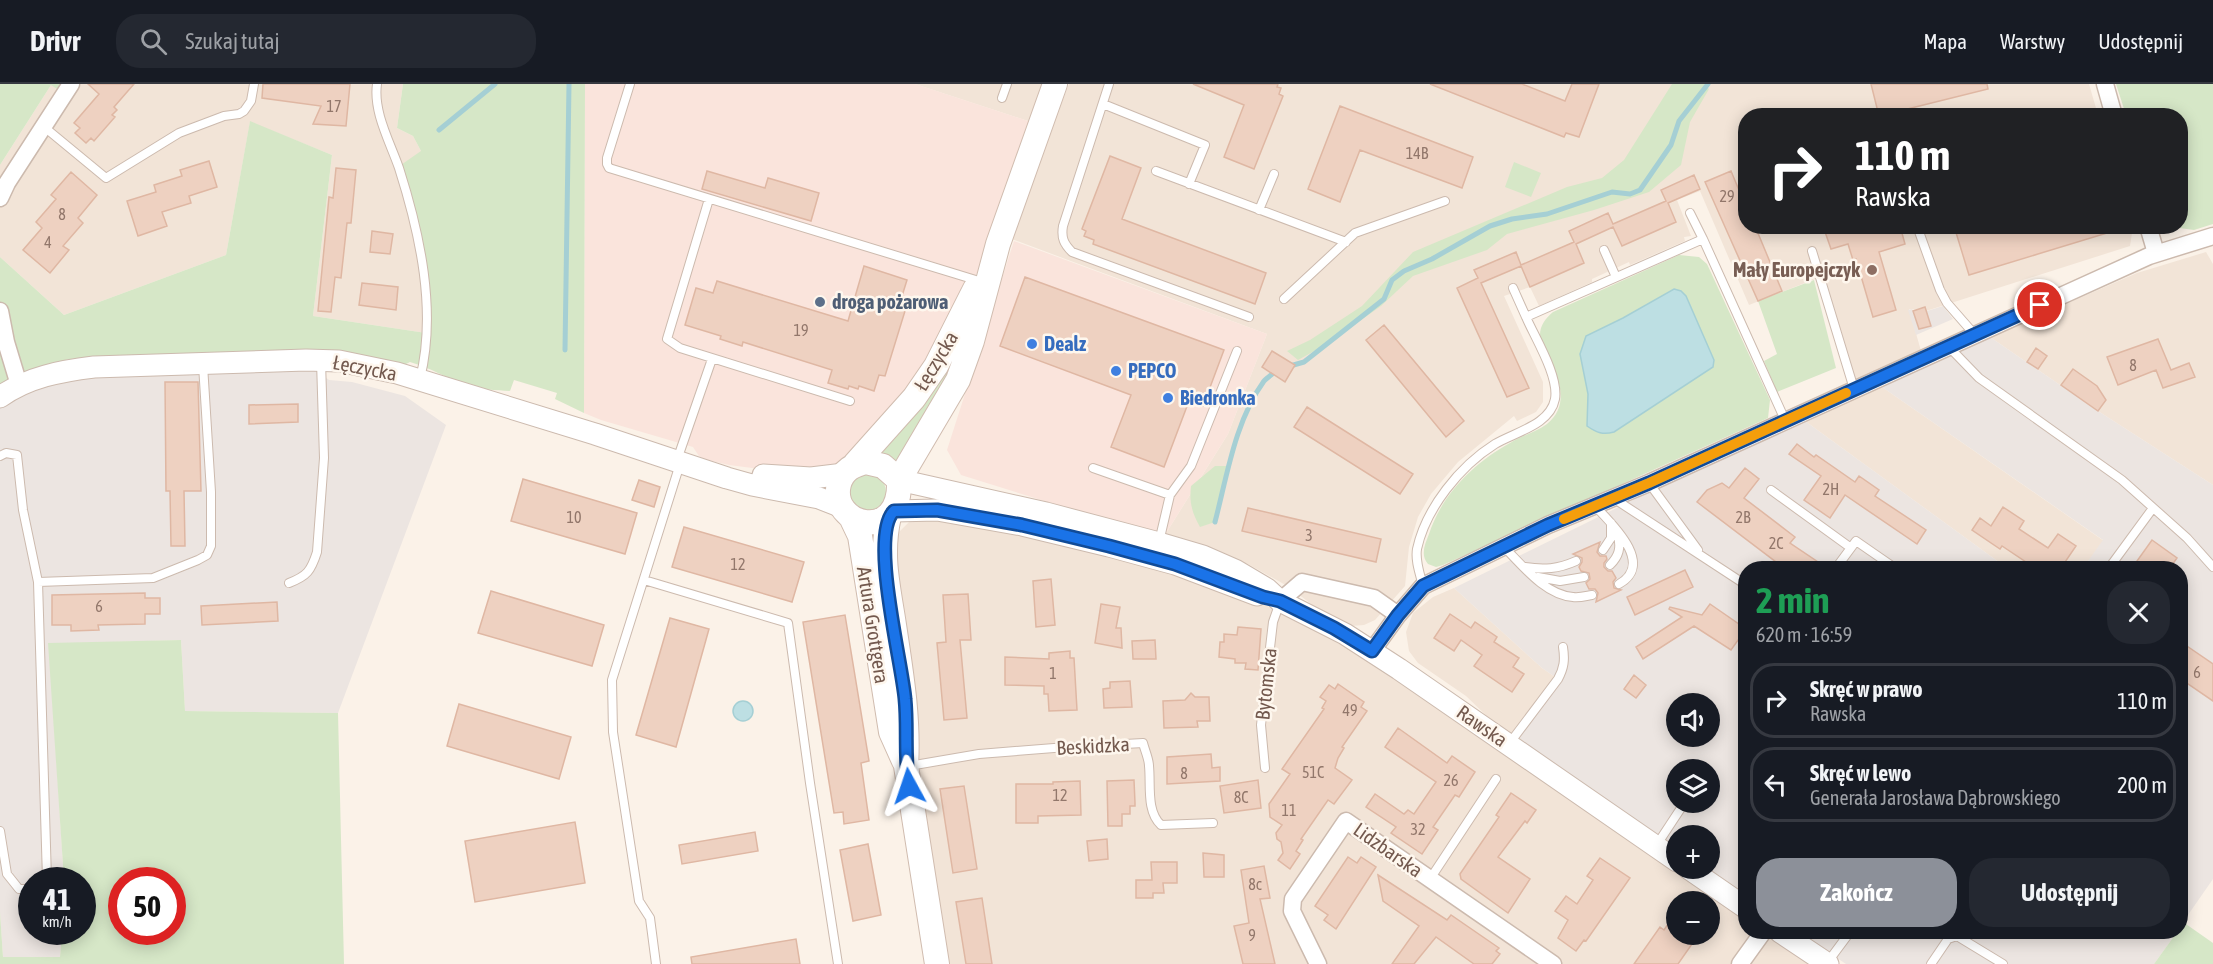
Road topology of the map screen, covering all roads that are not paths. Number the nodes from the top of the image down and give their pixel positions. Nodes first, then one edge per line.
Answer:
1 (71, 84) edge
2 (254, 84) edge
3 (376, 84) edge
4 (630, 84) edge
5 (1007, 84) edge
6 (1055, 84) edge
7 (1110, 84) edge
8 (2105, 84) edge
9 (1002, 98) dead end
10 (1103, 104) junction
11 (2112, 108) edge
12 (44, 126) junction
13 (1156, 171) dead end
14 (1274, 174) dead end
15 (1189, 184) junction
16 (0, 198) edge
17 (709, 199) junction
18 (1445, 201) dead end
19 (1259, 210) junction
20 (1690, 213) dead end
21 (1920, 234) edge
22 (2150, 234) edge
23 (2213, 236) edge
24 (1703, 239) junction
25 (1346, 242) junction
26 (998, 244) junction
27 (1604, 250) dead end
28 (1812, 251) dead end
29 (2156, 253) junction
30 (1616, 276) junction
31 (979, 281) junction
32 (1513, 288) dead end
33 (1284, 299) dead end
34 (0, 311) edge
35 (1249, 317) dead end
36 (1526, 317) junction
37 (1975, 335) junction
38 (1949, 346) junction
39 (1237, 351) dead end
40 (712, 359) junction
41 (321, 361) junction
42 (203, 364) junction
43 (420, 380) junction
44 (19, 385) junction
45 (1854, 389) junction
46 (0, 397) edge
47 (850, 401) dead end
48 (1785, 420) junction
49 (0, 456) edge
50 (686, 463) junction
51 (1093, 468) dead end
52 (849, 469) junction
53 (899, 480) junction
54 (1649, 483) junction
55 (1771, 490) dead end
56 (1170, 495) junction
57 (1613, 498) junction
58 (1594, 506) junction
59 (2153, 508) junction
60 (847, 512) junction
61 (891, 513) junction
62 (1611, 523) junction
63 (1617, 531) junction
64 (1158, 543) junction
65 (1504, 547) junction
66 (1851, 548) junction
67 (1603, 550) dead end
68 (1701, 554) junction
69 (1576, 561) dead end
70 (1841, 561) edge
71 (1885, 561) edge
72 (2114, 561) edge
73 (1610, 565) dead end
74 (1524, 567) junction
75 (2213, 567) edge
76 (1534, 576) junction
77 (1584, 578) dead end
78 (1738, 579) edge
79 (644, 580) junction
80 (38, 582) junction
81 (289, 583) dead end
82 (1619, 584) dead end
83 (1423, 586) junction
84 (1592, 595) dead end
85 (1280, 601) junction
86 (1398, 615) junction
87 (1563, 647) dead end
88 (1372, 651) junction
89 (1509, 745) junction
90 (906, 766) junction
91 (1266, 768) dead end
92 (1496, 779) dead end
93 (1678, 813) edge
94 (1214, 823) dead end
95 (0, 831) edge
96 (1656, 846) junction
97 (1666, 853) edge
98 (48, 867) edge
99 (1430, 879) junction
100 (1704, 879) edge
101 (18, 888) edge
102 (1738, 902) edge
103 (1758, 939) edge
104 (1790, 939) edge
105 (1845, 939) edge
106 (1948, 939) edge
107 (1965, 939) edge
108 (656, 964) edge
109 (838, 964) edge
110 (937, 964) edge
111 (1318, 964) edge
112 (1553, 964) edge
113 (1740, 964) edge
114 (1827, 964) edge
115 (1931, 964) edge
116 (2003, 964) edge

1 - 12 street
2 - 12 lane
3 - 43 lane
4 - 17 lane
5 - 9 lane
6 - 26 main road, Łęczycka
7 - 10 lane
8 - 11 street
10 - 15 lane
10 - 35 lane
12 - 16 street
13 - 15 lane
14 - 19 lane
15 - 19 lane
17 - 31 lane
17 - 40 lane
18 - 25 lane
19 - 25 lane
20 - 24 lane
21 - 37 lane
22 - 29 street
23 - 29 street
24 - 30 lane
24 - 48 lane
25 - 33 lane
26 - 31 main road, Łęczycka
26 - 53 main road, Łęczycka
27 - 30 lane
28 - 45 lane
29 - 37 street
30 - 36 lane
31 - 52 main road, Łęczycka
32 - 36 lane
34 - 44 street
36 - 83 lane
37 - 38 street
38 - 45 street
38 - 59 lane
39 - 56 lane
40 - 47 lane
40 - 50 lane
41 - 42 street, Łęczycka
41 - 43 street, Łęczycka
41 - 81 lane
42 - 44 street, Łęczycka
42 - 80 lane
43 - 50 street, Łęczycka
44 - 46 street, Łęczycka
45 - 48 street
48 - 54 street
49 - 80 lane
50 - 52 street, Łęczycka
50 - 60 street, Łęczycka
50 - 79 lane
51 - 56 lane
52 - 53 main road
52 - 60 main road
53 - 61 main road
53 - 64 street, Rawska
54 - 57 street
54 - 68 lane
55 - 66 lane
56 - 64 lane
57 - 58 street
57 - 68 lane
58 - 62 lane
58 - 65 street
59 - 72 lane
59 - 75 lane
60 - 61 main road
60 - 90 main road, Artura Grottgera
61 - 85 street, Rawska
61 - 90 main road, Artura Grottgera
62 - 63 lane
62 - 67 lane
63 - 73 lane
63 - 82 lane
64 - 85 street, Rawska
65 - 74 lane
65 - 83 street
66 - 70 lane
66 - 71 lane
68 - 78 lane
69 - 74 lane
74 - 76 lane
76 - 77 lane
76 - 84 lane
79 - 108 lane
79 - 109 lane
80 - 98 lane
83 - 86 street
85 - 86 street
85 - 88 street, Rawska
85 - 91 lane, Bytomska
86 - 88 street
87 - 89 lane
88 - 89 street, Rawska
89 - 96 street, Rawska
90 - 94 lane, Beskidzka
90 - 110 main road, Artura Grottgera
92 - 99 lane, Lidzbarska
93 - 96 lane
95 - 101 lane
96 - 97 street, Rawska
99 - 111 street, Lidzbarska
99 - 112 street, Lidzbarska
100 - 102 street
103 - 113 street
104 - 114 street
105 - 114 lane
106 - 115 lane
107 - 116 lane

